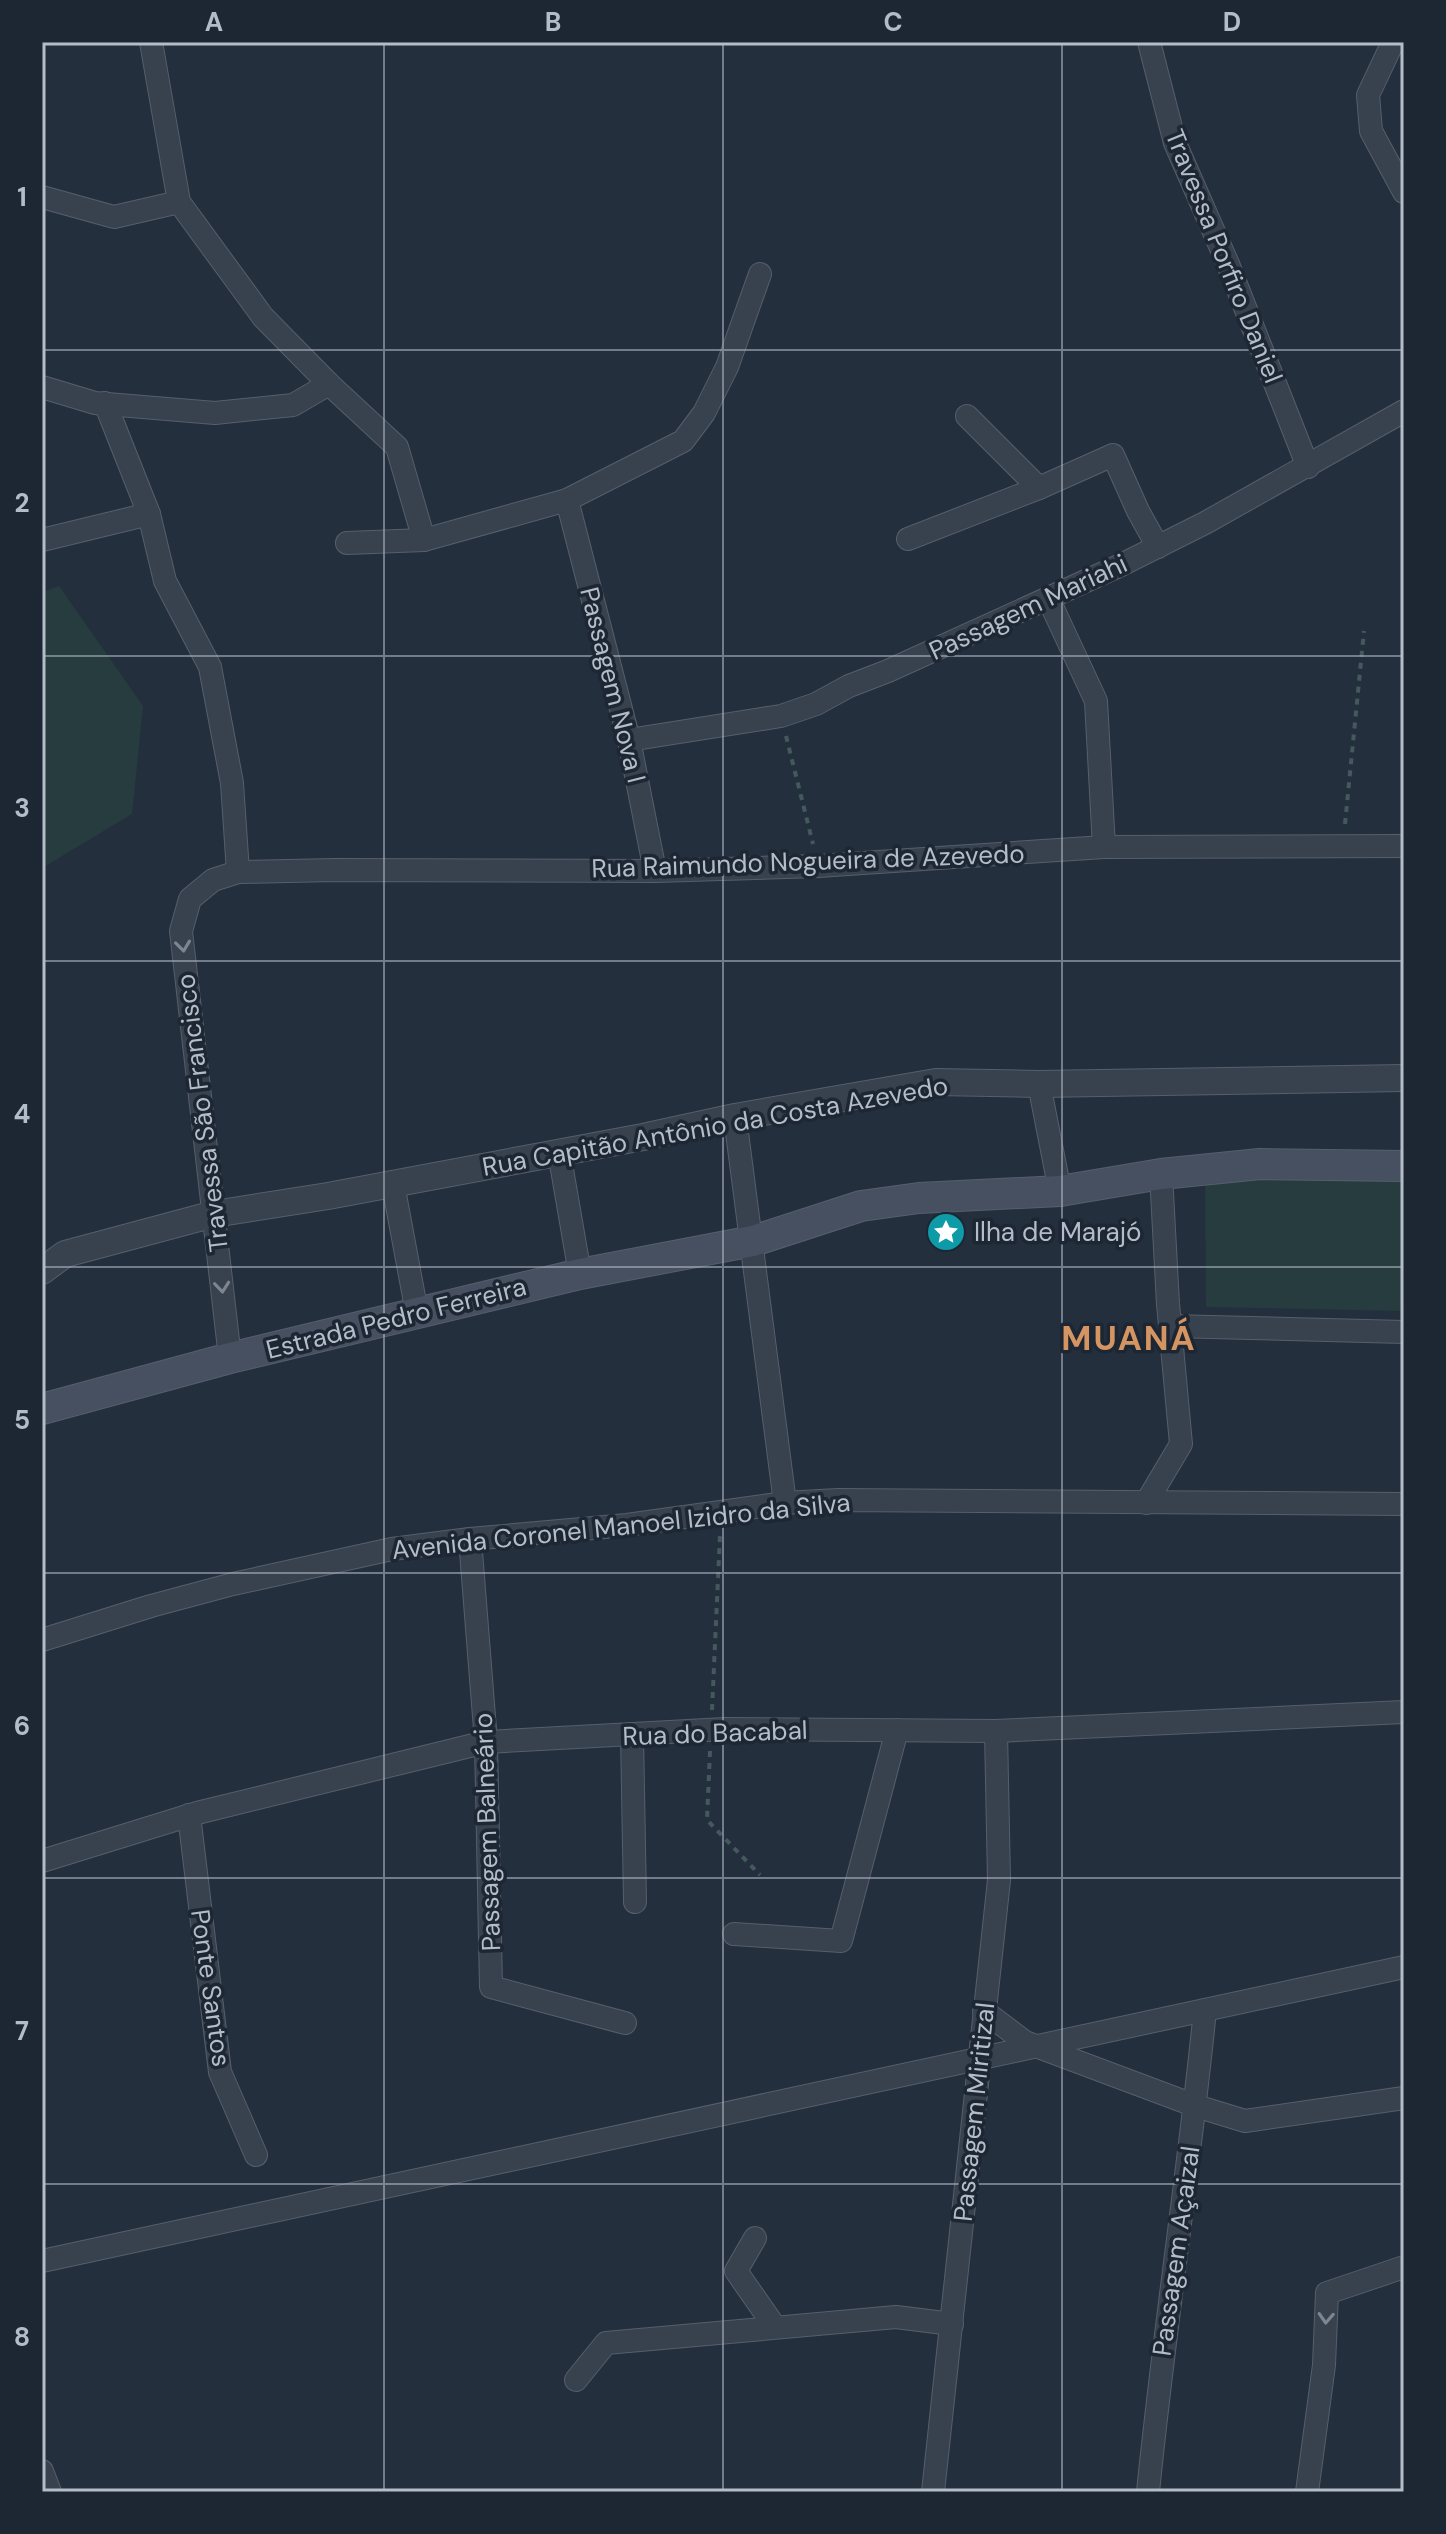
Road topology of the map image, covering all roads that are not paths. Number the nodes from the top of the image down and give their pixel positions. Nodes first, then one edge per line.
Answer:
1 (151, 42) edge
2 (1149, 42) edge
3 (1393, 42) edge
4 (1404, 192) edge
5 (42, 197) edge
6 (179, 202) junction
7 (760, 274) dead end
8 (329, 384) junction
9 (42, 387) edge
10 (105, 403) junction
11 (1404, 411) edge
12 (967, 416) dead end
13 (1308, 467) junction
14 (1039, 488) junction
15 (567, 500) junction
16 (149, 514) junction
17 (908, 539) dead end
18 (42, 540) edge
19 (424, 540) junction
20 (347, 543) dead end
21 (1158, 547) junction
22 (1048, 598) junction
23 (629, 740) junction
24 (1404, 846) edge
25 (1104, 847) junction
26 (655, 871) junction
27 (238, 872) junction
28 (213, 880) joint
29 (1404, 1078) edge
30 (1039, 1084) junction
31 (735, 1117) junction
32 (559, 1152) junction
33 (1404, 1166) edge
34 (1161, 1174) junction
35 (393, 1184) junction
36 (1060, 1191) junction
37 (214, 1214) junction
38 (753, 1241) junction
39 (42, 1271) edge
40 (580, 1274) junction
41 (417, 1313) junction
42 (1170, 1326) junction
43 (1404, 1332) edge
44 (230, 1358) junction
45 (42, 1409) edge
46 (785, 1503) junction
47 (1146, 1503) junction
48 (1404, 1504) edge
49 (470, 1539) junction
50 (42, 1640) edge
51 (1404, 1712) edge
52 (897, 1730) junction
53 (996, 1731) junction
54 (632, 1734) junction
55 (486, 1742) junction
56 (189, 1815) junction
57 (42, 1861) edge
58 (635, 1902) dead end
59 (734, 1934) dead end
60 (1404, 1967) edge
61 (1205, 2010) junction
62 (984, 2011) junction
63 (625, 2023) dead end
64 (1038, 2047) junction
65 (979, 2059) junction
66 (1404, 2098) edge
67 (1196, 2106) junction
68 (256, 2155) dead end
69 (755, 2238) dead end
70 (42, 2261) edge
71 (1404, 2267) edge
72 (952, 2324) junction
73 (775, 2327) junction
74 (576, 2380) dead end
75 (42, 2472) edge
76 (50, 2492) edge
77 (933, 2492) edge
78 (1148, 2492) edge
79 (1307, 2492) edge

1 - 6 street
2 - 13 street, Travessa Porfiro Daniel
3 - 4 street
5 - 6 street
6 - 8 street
7 - 15 street
8 - 10 street
8 - 19 street
9 - 10 street
10 - 16 street
11 - 13 street, Passagem Mariahi
12 - 14 street
13 - 21 street, Passagem Mariahi
14 - 17 street
14 - 21 street
15 - 19 street
15 - 23 street, Passagem Nova I
16 - 18 street
16 - 27 street
19 - 20 street
21 - 22 street, Passagem Mariahi
22 - 23 street, Passagem Mariahi
22 - 25 street
23 - 26 street, Passagem Nova I
24 - 25 street, Rua Raimundo Nogueira de Azevedo
25 - 26 street, Rua Raimundo Nogueira de Azevedo
26 - 27 street, Rua Raimundo Nogueira de Azevedo
27 - 28 street, Rua Raimundo Nogueira de Azevedo
28 -> 37 street, Travessa São Francisco
29 - 30 street, Rua Capitão Antônio da Costa Azevedo
30 - 31 street, Rua Capitão Antônio da Costa Azevedo
30 - 36 street
31 - 32 street, Rua Capitão Antônio da Costa Azevedo
31 - 38 street
32 - 35 street, Rua Capitão Antônio da Costa Azevedo
32 - 40 street
33 - 34 main road, Estrada Pedro Ferreira
34 - 36 main road, Estrada Pedro Ferreira
34 - 42 street
35 - 37 street, Rua Capitão Antônio da Costa Azevedo
35 - 41 street
36 - 38 main road, Estrada Pedro Ferreira
37 - 39 street, Rua Capitão Antônio da Costa Azevedo
37 -> 44 street, Travessa São Francisco
38 - 40 main road, Estrada Pedro Ferreira
38 - 46 street
40 - 41 main road, Estrada Pedro Ferreira
41 - 44 main road, Estrada Pedro Ferreira
42 - 43 street
42 - 47 street
44 - 45 main road, Estrada Pedro Ferreira
46 - 47 street, Avenida Coronel Manoel Izidro da Silva
46 - 49 street, Avenida Coronel Manoel Izidro da Silva
47 - 48 street, Avenida Coronel Manoel Izidro da Silva
49 - 50 street, Avenida Coronel Manoel Izidro da Silva
49 - 55 street, Passagem Balneário
51 - 53 street, Rua do Bacabal
52 - 53 street, Rua do Bacabal
52 - 54 street, Rua do Bacabal
52 - 59 street
53 - 62 street, Passagem Miritizal
54 - 55 street, Rua do Bacabal
54 - 58 street
55 - 56 street, Rua do Bacabal
55 - 63 street, Passagem Balneário
56 - 57 street, Rua do Bacabal
56 - 68 street, Ponte Santos
60 - 61 street
61 - 64 street
61 - 67 street, Passagem Açaizal
62 - 64 street
62 - 65 street, Passagem Miritizal
64 - 65 street
64 - 67 street
65 - 70 street
65 - 72 street, Passagem Miritizal
66 - 67 street
67 - 78 street, Passagem Açaizal
69 - 73 street
71 -> 79 street
72 - 73 street
72 - 77 street, Passagem Miritizal
73 - 74 street
75 - 76 street

